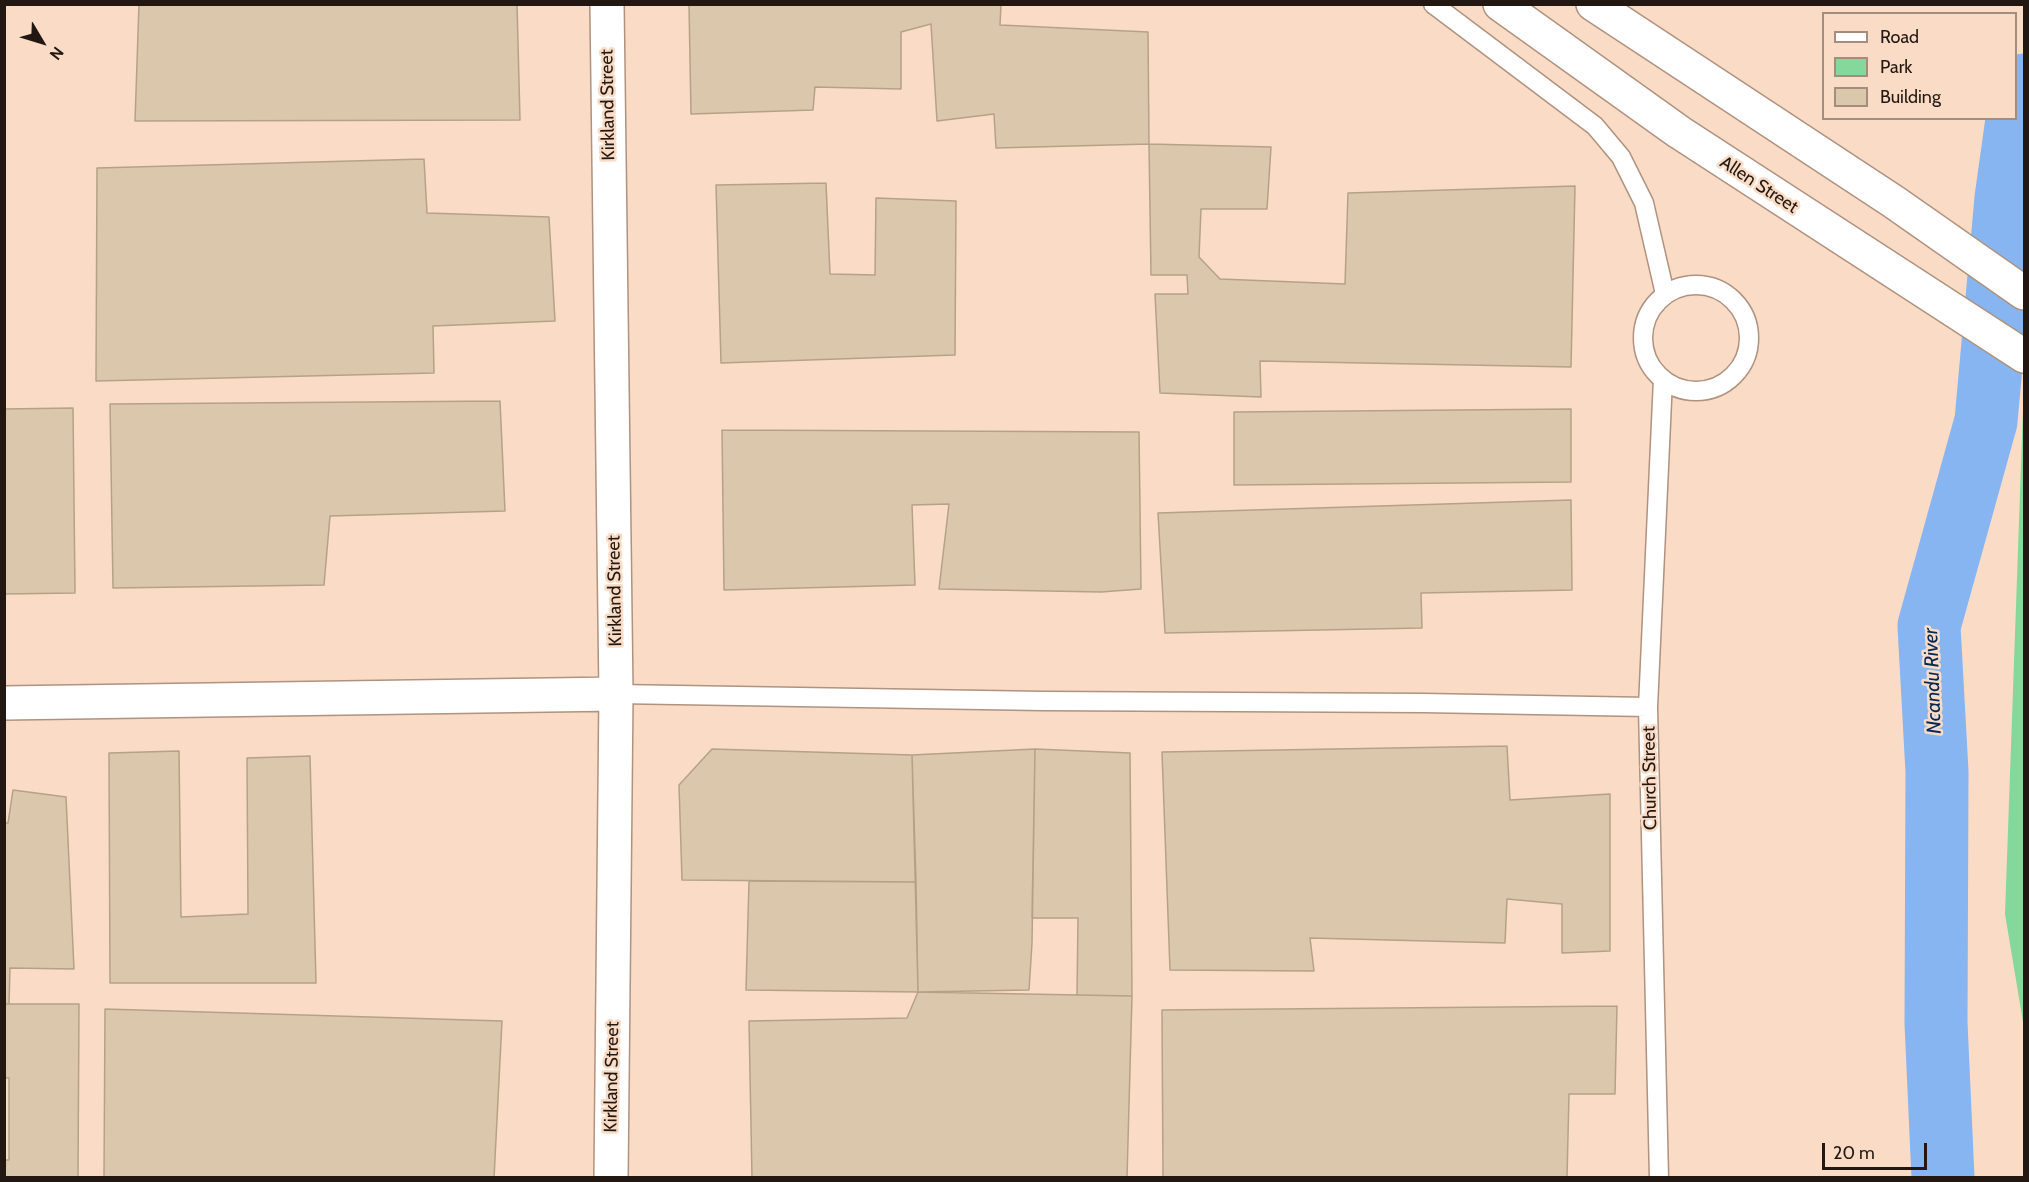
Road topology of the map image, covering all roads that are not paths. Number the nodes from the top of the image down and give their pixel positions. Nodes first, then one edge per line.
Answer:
1 (607, 4) edge
2 (1433, 4) edge
3 (1500, 4) edge
4 (1593, 4) edge
5 (2025, 293) edge
6 (1665, 294) junction
7 (2025, 356) edge
8 (1663, 379) junction
9 (616, 694) junction
10 (4, 703) edge
11 (1648, 707) junction
12 (611, 1178) edge
13 (1659, 1178) edge

1 - 9 street, Kirkland Street
2 - 6 lane
3 - 7 street, Allen Street
4 - 5 street
6 - 8 lane
6 - 8 lane
8 - 11 lane, Church Street
9 - 10 street
9 - 11 lane
9 - 12 street, Kirkland Street
11 - 13 lane, Church Street

